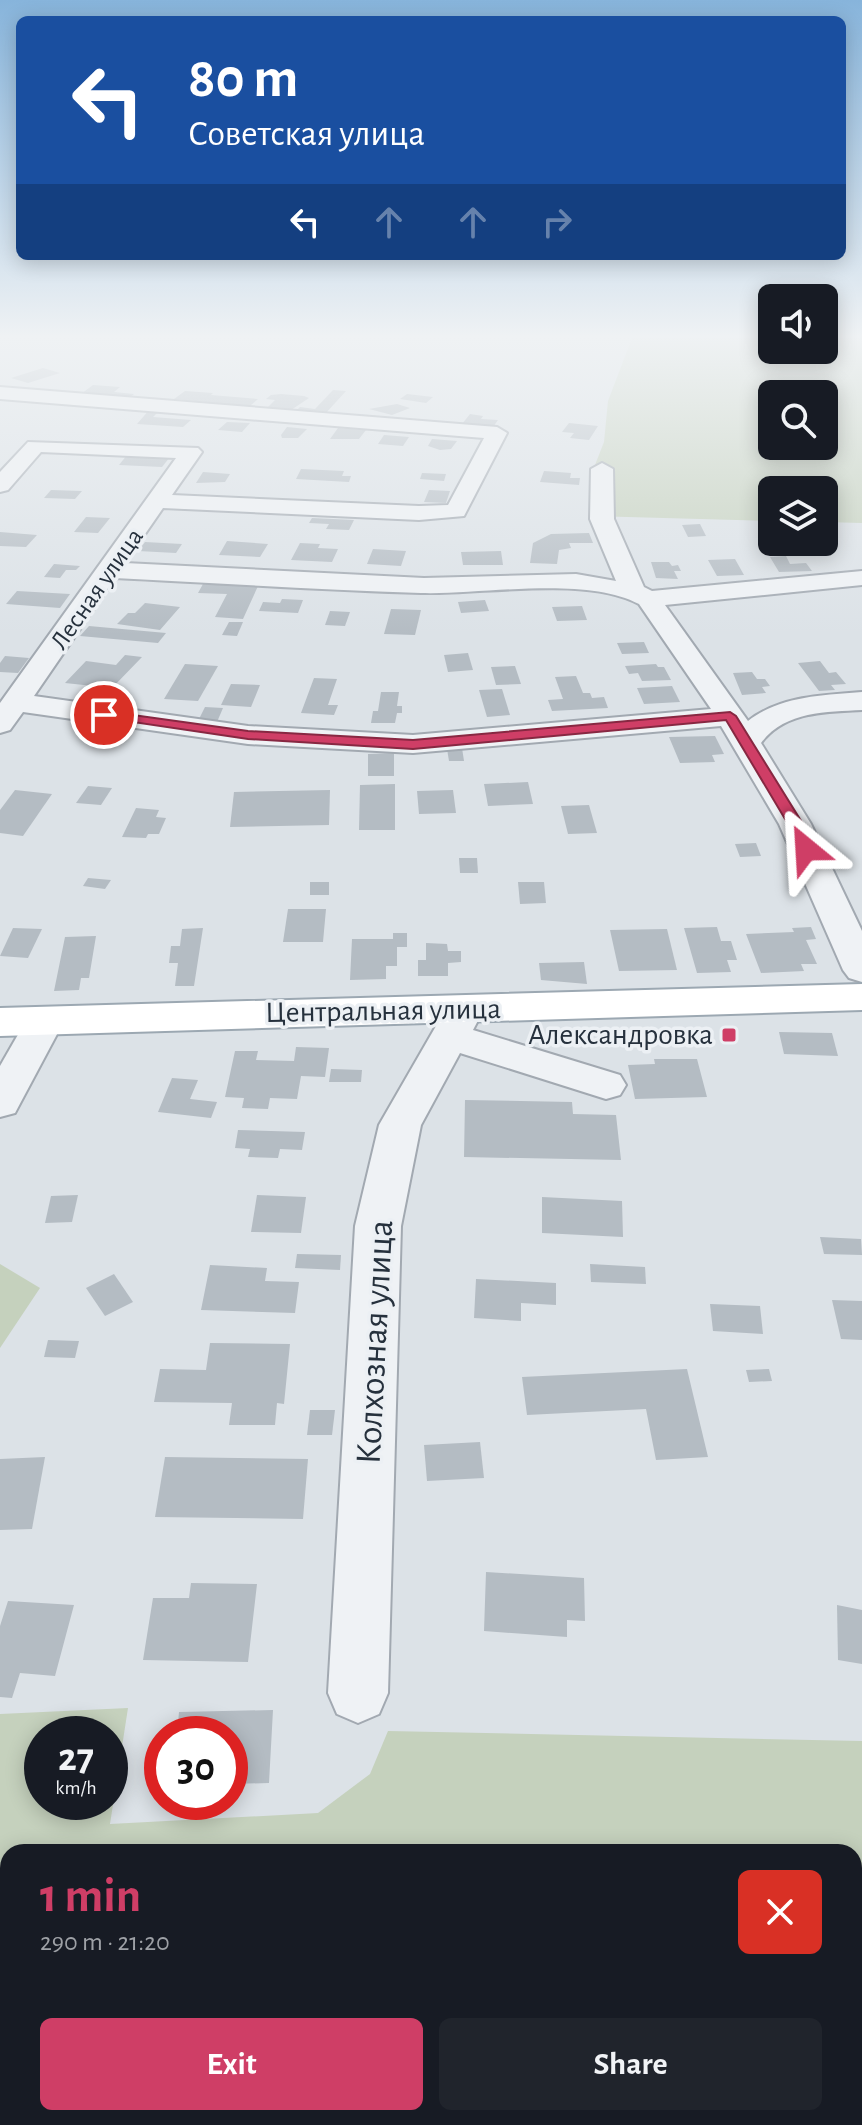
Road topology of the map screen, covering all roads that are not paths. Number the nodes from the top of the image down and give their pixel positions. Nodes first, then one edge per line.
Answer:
1 (495, 437) edge
2 (602, 469) dead end
3 (0, 485) edge
4 (160, 501) junction
5 (108, 570) junction
6 (862, 578) edge
7 (640, 595) junction
8 (862, 701) edge
9 (9, 713) edge
10 (730, 716) junction
11 (746, 743) junction
12 (862, 970) edge
13 (862, 997) edge
14 (45, 1021) junction
15 (0, 1022) edge
16 (457, 1022) junction
17 (606, 1085) dead end
18 (0, 1103) edge
19 (358, 1693) dead end

1 - 4 street
2 - 7 street
3 - 4 street, Лесная улица
4 - 5 street, Лесная улица
5 - 7 street
5 - 9 street, Лесная улица
6 - 7 street
7 - 10 street
8 - 11 street
9 - 10 street
10 - 11 street
11 - 12 street
13 - 16 main road, Центральная улица
14 - 15 main road, Центральная улица
14 - 16 main road, Центральная улица
14 - 18 street
16 - 17 street
16 - 19 street, Колхозная улица

